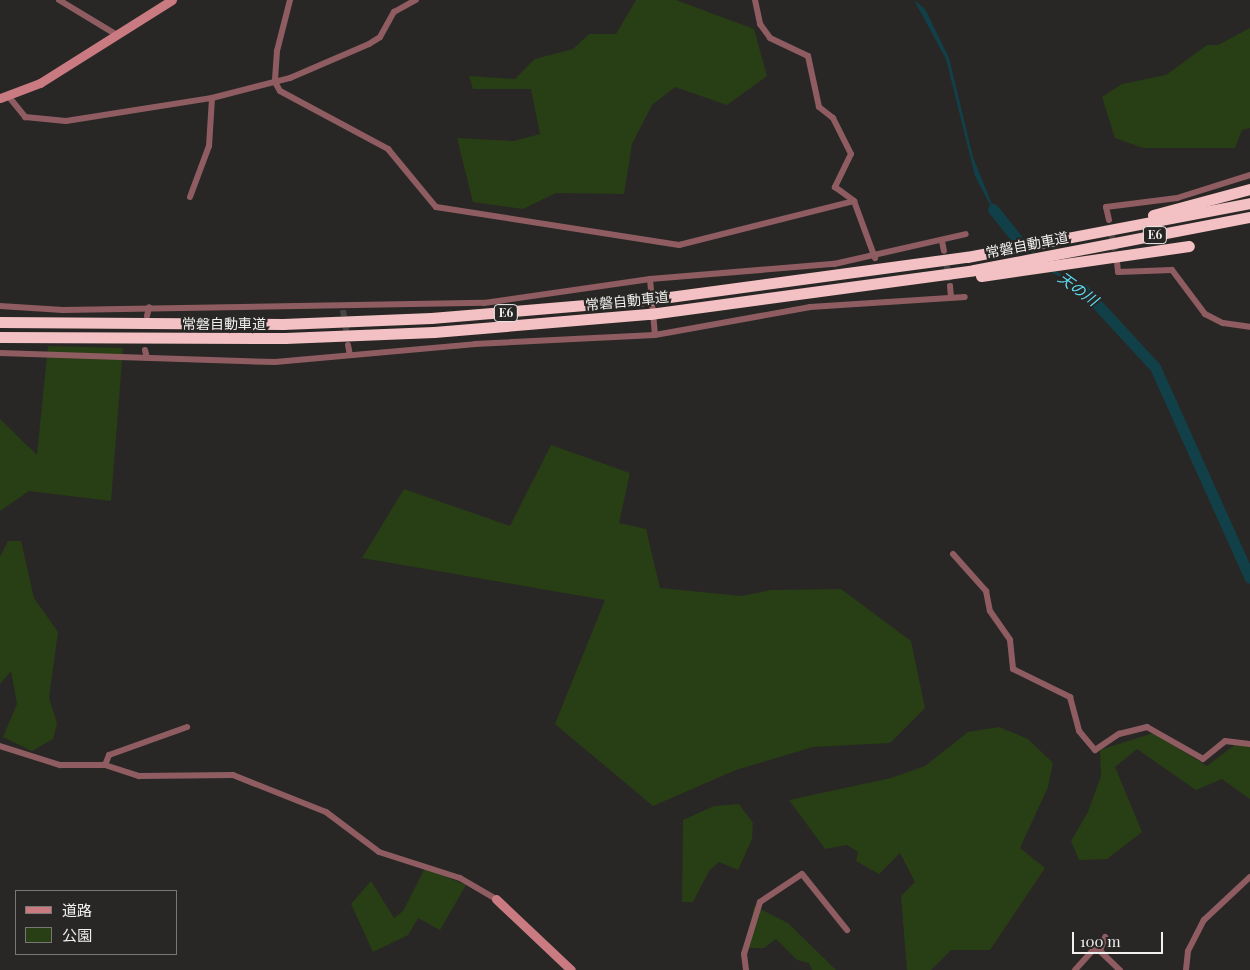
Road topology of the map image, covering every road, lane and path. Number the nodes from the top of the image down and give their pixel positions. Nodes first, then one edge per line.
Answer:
1 (59, 0) edge
2 (172, 0) edge
3 (290, 0) edge
4 (416, 0) edge
5 (755, 0) edge
6 (117, 35) junction
7 (275, 82) junction
8 (4, 98) edge
9 (212, 98) junction
10 (1250, 175) edge
11 (1250, 189) edge
12 (190, 197) dead end
13 (854, 201) junction
14 (1250, 203) edge
15 (1250, 217) edge
16 (1112, 224) junction
17 (966, 234) dead end
18 (942, 241) junction
19 (1189, 246) dead end
20 (944, 251) tunnel mouth
21 (874, 258) junction
22 (1064, 258) junction
23 (1117, 262) dead end
24 (650, 281) junction
25 (950, 286) tunnel mouth
26 (951, 297) junction
27 (965, 297) dead end
28 (0, 306) edge
29 (149, 307) junction
30 (147, 316) dead end
31 (0, 322) edge
32 (1250, 327) edge
33 (655, 333) junction
34 (0, 337) edge
35 (348, 344) tunnel mouth
36 (145, 350) dead end
37 (0, 353) edge
38 (350, 355) junction
39 (147, 358) junction
40 (953, 554) dead end
41 (187, 727) dead end
42 (1250, 744) edge
43 (0, 746) edge
44 (105, 765) junction
45 (1250, 877) edge
46 (496, 899) joint
47 (847, 930) dead end
48 (1105, 937) dead end
49 (1100, 951) junction
50 (571, 970) edge
51 (746, 970) edge
52 (1076, 970) edge
53 (1120, 970) edge
54 (1186, 970) edge

1 - 6 street
2 - 6 street
3 - 7 street
4 - 7 street
5 - 13 street
6 - 8 street
7 - 9 street
7 - 13 street
8 - 9 street
9 - 12 street
10 - 16 street
11 - 16 highway
13 - 21 street
14 - 16 highway, 常磐自動車道 / E6
15 - 22 highway, 常磐自動車道 / E6
16 - 31 highway, 常磐自動車道 / E6
17 - 18 street
18 - 20 street
18 - 21 street
19 - 22 highway
21 - 24 street
22 - 34 highway, 常磐自動車道 / E6
23 - 32 street
24 - 29 street
24 - 33 street
25 - 26 street
26 - 27 street
26 - 33 street
28 - 29 street
29 - 30 street
33 - 38 street
35 - 38 street
36 - 39 street
37 - 39 street
38 - 39 street
40 - 42 street
41 - 44 street
43 - 44 street
44 - 46 street
45 - 54 street
46 - 50 street
47 - 51 street
48 - 49 street
49 - 52 street
49 - 53 street

